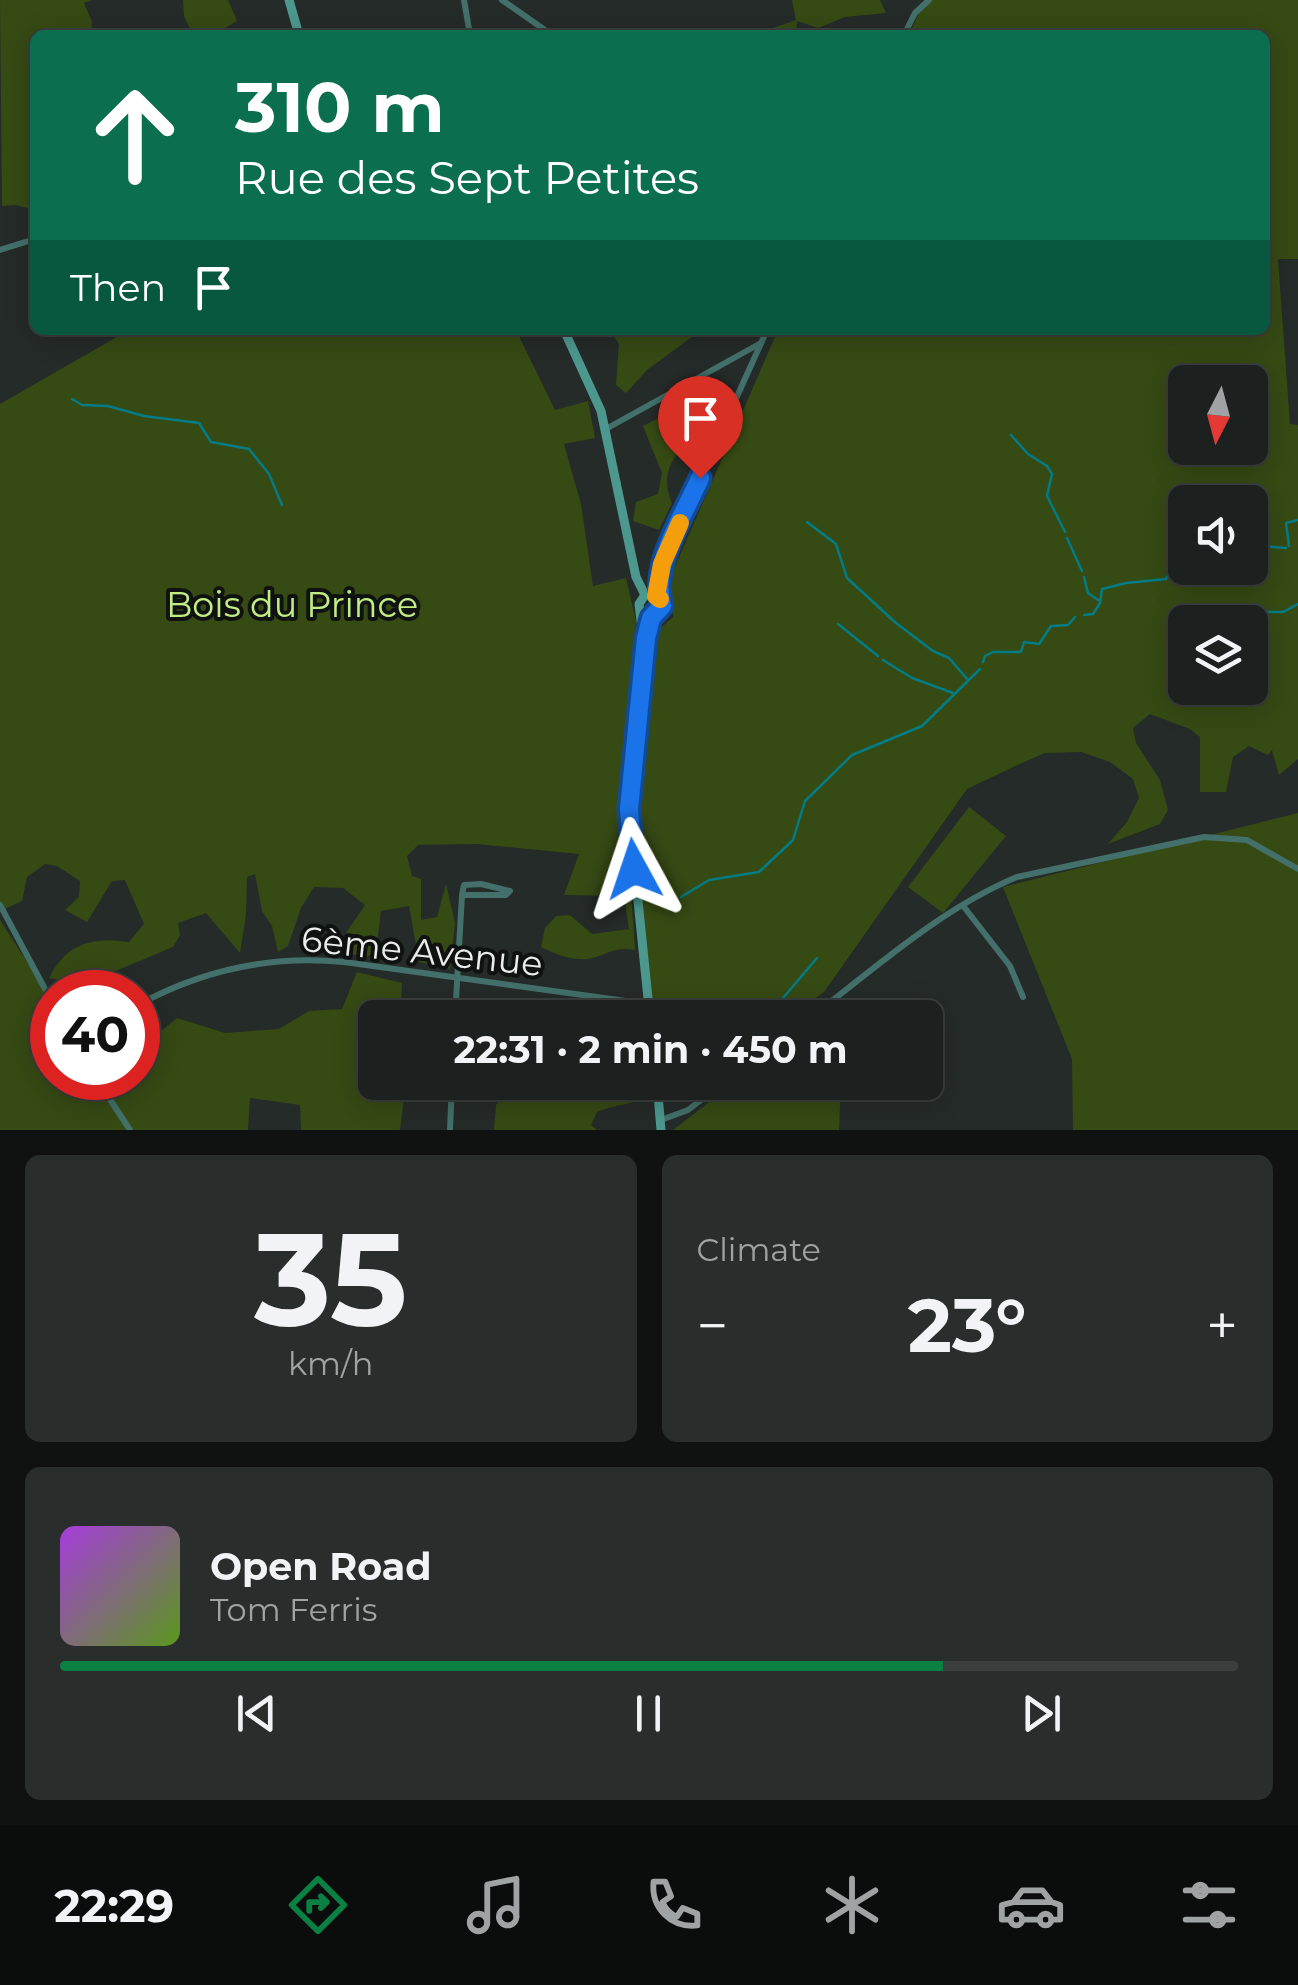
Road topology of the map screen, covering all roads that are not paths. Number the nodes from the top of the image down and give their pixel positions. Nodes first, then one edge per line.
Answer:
1 (289, 0) edge
2 (464, 0) edge
3 (502, 0) edge
4 (929, 0) edge
5 (298, 30) edge
6 (469, 30) edge
7 (545, 30) edge
8 (906, 30) edge
9 (30, 240) edge
10 (0, 250) edge
11 (566, 335) edge
12 (765, 335) edge
13 (761, 343) junction
14 (604, 430) junction
15 (651, 595) junction
16 (647, 615) junction
17 (1298, 869) edge
18 (462, 895) junction
19 (0, 905) edge
20 (963, 906) junction
21 (35, 970) edge
22 (457, 976) junction
23 (160, 995) edge
24 (1022, 997) dead end
25 (456, 1000) edge
26 (621, 1000) edge
27 (648, 1000) edge
28 (835, 1000) edge
29 (110, 1100) edge
30 (451, 1100) edge
31 (659, 1100) edge
32 (701, 1100) edge
33 (661, 1125) edge
34 (130, 1130) edge
35 (450, 1130) edge

1 - 5 street
2 - 6 street
3 - 7 street
4 - 8 street
9 - 10 street
11 - 14 street
12 - 13 street
13 - 14 street
13 - 15 street
14 - 15 street
15 - 16 street
15 - 16 street
16 - 27 street
17 - 20 street
18 - 18 street
18 - 22 street
19 - 21 street
20 - 24 street
20 - 28 street
22 - 23 street, 6ème Avenue
22 - 25 street
22 - 26 street, 6ème Avenue
29 - 34 street
30 - 35 street
31 - 33 street
32 - 33 street

